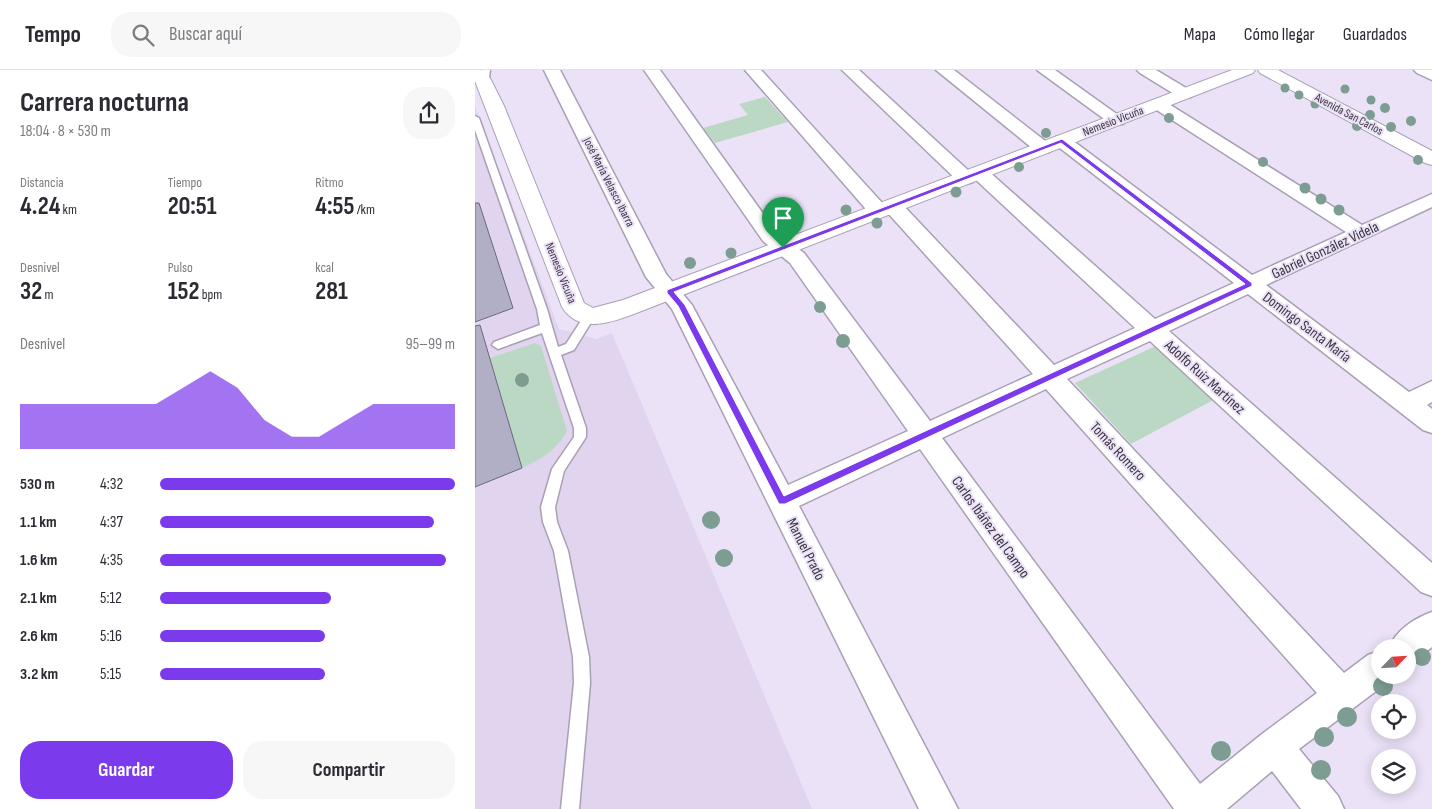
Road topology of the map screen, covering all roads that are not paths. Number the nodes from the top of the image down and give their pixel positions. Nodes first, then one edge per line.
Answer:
1 (552, 70) edge
2 (652, 70) edge
3 (753, 70) edge
4 (849, 70) edge
5 (944, 70) edge
6 (1045, 70) edge
7 (1145, 70) edge
8 (1247, 70) edge
9 (1266, 70) edge
10 (1297, 70) edge
11 (1422, 70) edge
12 (482, 75) edge
13 (1432, 75) edge
14 (1185, 94) junction
15 (1158, 104) junction
16 (1389, 118) dead end
17 (476, 120) edge
18 (1117, 120) junction
19 (1052, 145) junction
20 (1432, 159) edge
21 (972, 175) junction
22 (1432, 200) edge
23 (885, 208) junction
24 (1361, 233) junction
25 (783, 248) junction
26 (1250, 284) junction
27 (669, 291) junction
28 (590, 316) junction
29 (546, 328) junction
30 (1153, 330) junction
31 (498, 345) dead end
32 (555, 353) junction
33 (1050, 377) junction
34 (1432, 390) edge
35 (1408, 405) junction
36 (1432, 423) edge
37 (925, 435) junction
38 (782, 501) junction
39 (1432, 582) edge
40 (1432, 626) edge
41 (1416, 639) edge
42 (1371, 674) edge
43 (1343, 696) junction
44 (1275, 746) junction
45 (570, 809) edge
46 (939, 809) edge
47 (1197, 809) edge
48 (1325, 809) edge

1 - 27 street, José María Velasco Ibarra
2 - 25 street, Carlos Ibáñez del Campo
3 - 23 street, Tomás Romero
4 - 21 street, Adolfo Ruiz Martínez
5 - 19 street, Domingo Santa María
6 - 18 street
7 - 14 street
8 - 14 street, Nemesio Vicuña
9 - 20 street, Avenida San Carlos
10 - 16 street, Avenida San Carlos
11 - 13 street
12 - 28 street, Nemesio Vicuña
14 - 15 street, Nemesio Vicuña
15 - 18 street, Nemesio Vicuña
15 - 24 street
17 - 29 lane
18 - 19 street, Nemesio Vicuña
19 - 21 street, Nemesio Vicuña
19 - 26 street, Domingo Santa María
21 - 23 street, Nemesio Vicuña
21 - 30 street, Adolfo Ruiz Martínez
22 - 24 street, Gabriel González Videla
23 - 25 street, Nemesio Vicuña
23 - 33 street, Tomás Romero
24 - 26 street, Gabriel González Videla
25 - 27 street, Nemesio Vicuña
25 - 37 street, Carlos Ibáñez del Campo
26 - 30 street, Gabriel González Videla
26 - 35 street, Domingo Santa María
27 - 28 street, Nemesio Vicuña
27 - 38 street, Manuel Prado
28 - 32 lane
29 - 31 lane
29 - 32 lane
30 - 33 street, Gabriel González Videla
30 - 39 street, Adolfo Ruiz Martínez
32 - 45 lane
33 - 37 street, Gabriel González Videla
33 - 43 street, Tomás Romero
34 - 35 street
35 - 36 street, Domingo Santa María
37 - 38 street, Gabriel González Videla
37 - 47 street, Carlos Ibáñez del Campo
38 - 46 street, Manuel Prado
40 - 41 street
42 - 43 street
43 - 44 street
44 - 47 street
44 - 48 street

